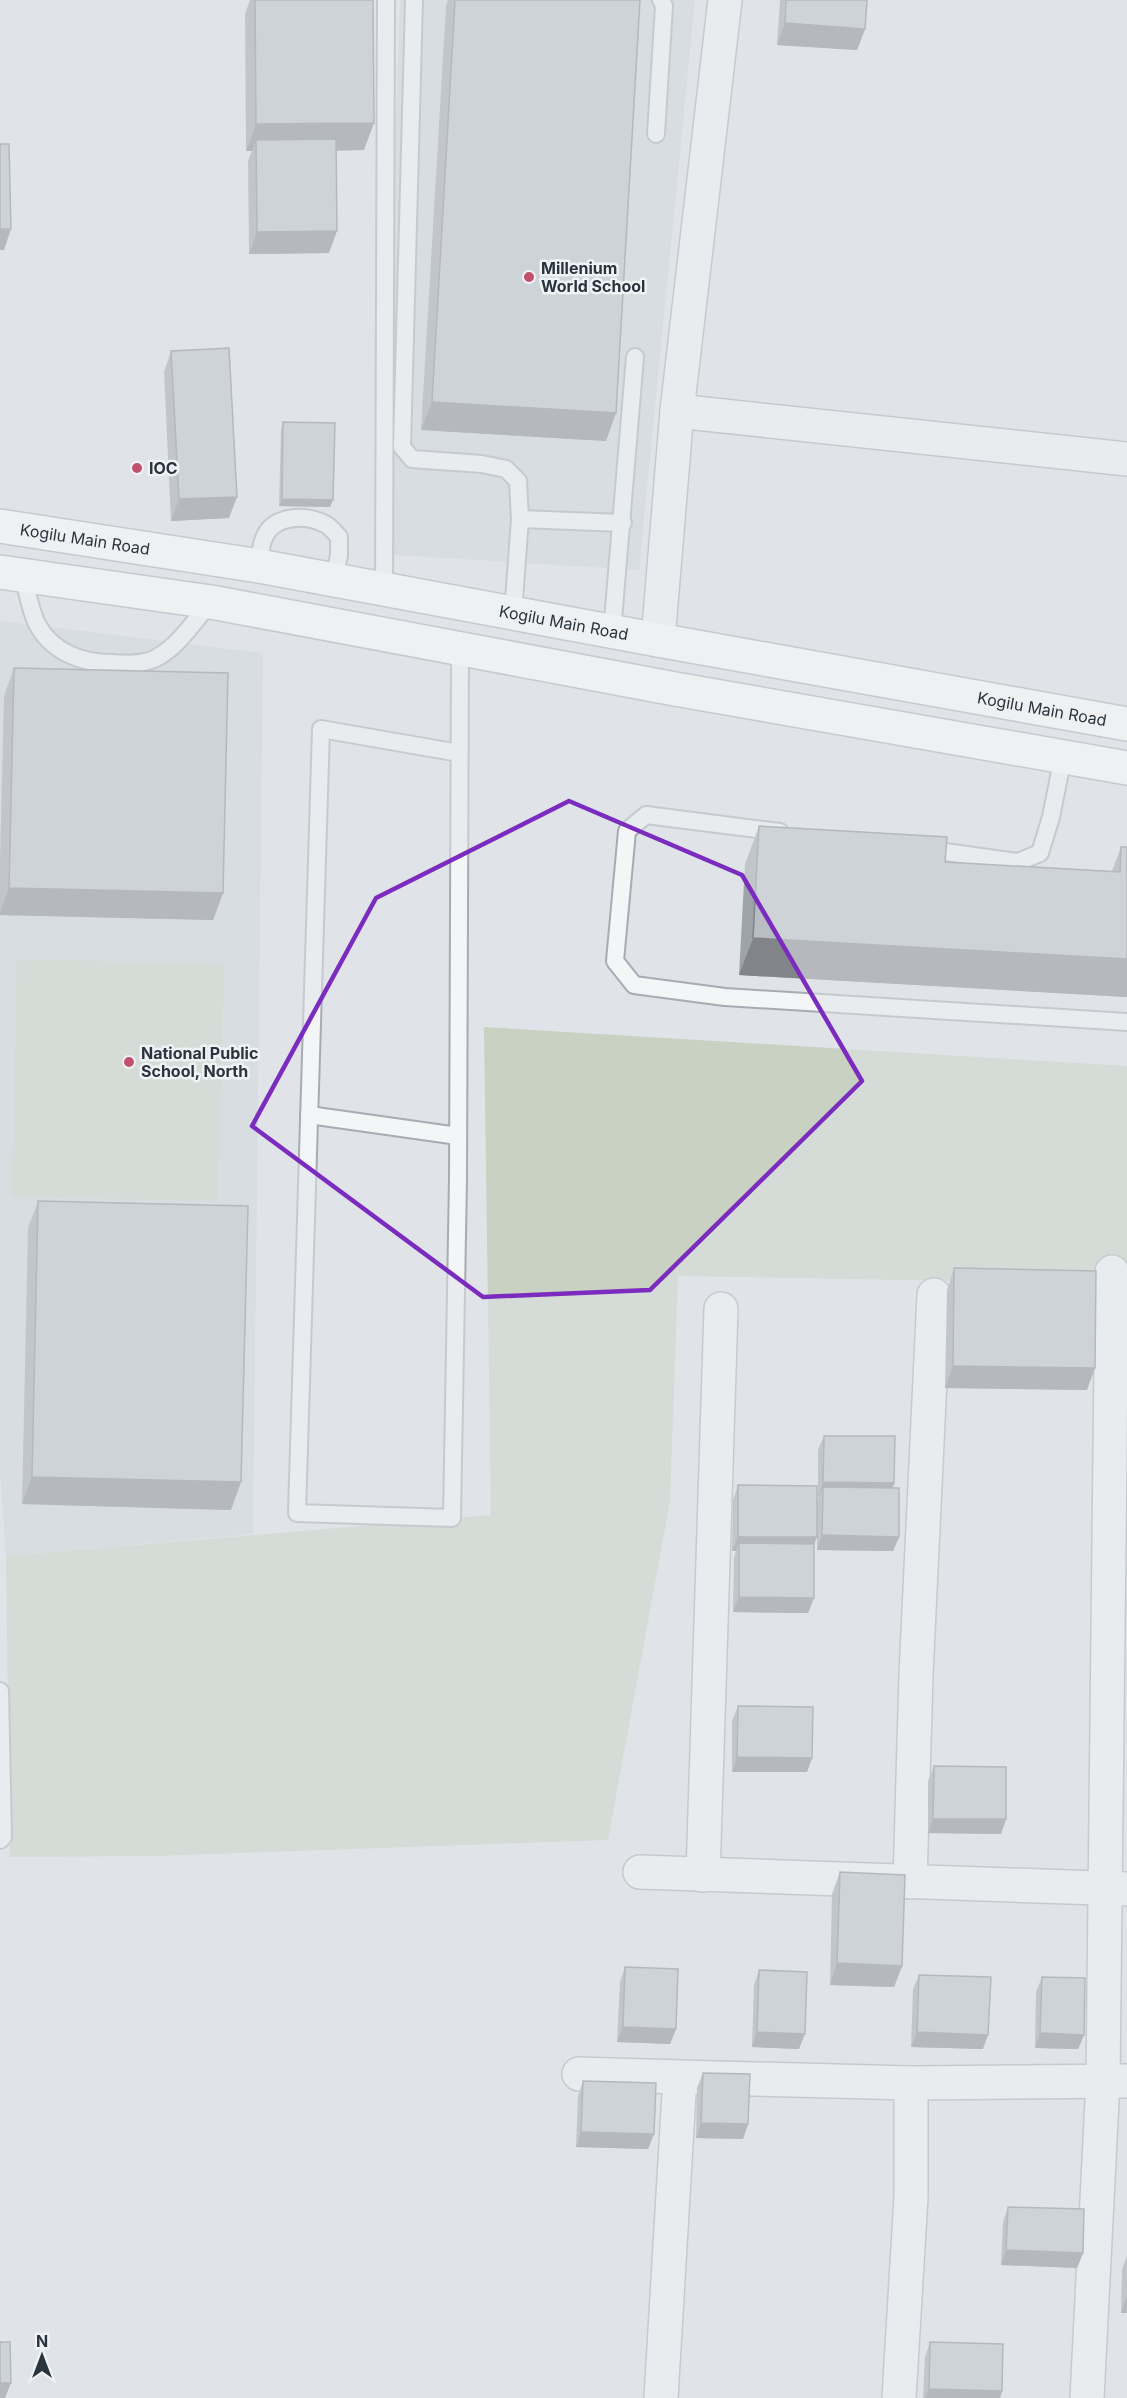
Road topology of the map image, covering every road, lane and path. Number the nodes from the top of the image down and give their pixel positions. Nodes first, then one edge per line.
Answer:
1 (386, 0) edge
2 (414, 0) edge
3 (661, 0) edge
4 (725, 0) edge
5 (656, 134) dead end
6 (635, 357) dead end
7 (677, 411) junction
8 (1127, 459) edge
9 (520, 519) junction
10 (623, 523) junction
11 (0, 526) edge
12 (259, 566) junction
13 (11, 574) edge
14 (333, 579) junction
15 (384, 589) junction
16 (211, 602) junction
17 (513, 613) junction
18 (612, 632) junction
19 (658, 640) junction
20 (460, 648) junction
21 (1127, 724) edge
22 (459, 753) junction
23 (1063, 757) junction
24 (1127, 768) edge
25 (796, 834) edge
26 (912, 848) edge
27 (1127, 1022) edge
28 (309, 1115) junction
29 (458, 1136) junction
30 (1112, 1272) dead end
31 (933, 1295) dead end
32 (721, 1309) dead end
33 (0, 1691) edge
34 (0, 1840) edge
35 (640, 1872) dead end
36 (703, 1875) junction
37 (910, 1882) junction
38 (1117, 1889) edge
39 (579, 2074) dead end
40 (681, 2077) junction
41 (1115, 2081) edge
42 (911, 2083) junction
43 (662, 2398) edge
44 (899, 2398) edge
45 (1087, 2398) edge

1 - 15 lane
2 - 9 lane
3 - 5 lane
4 - 7 street
6 - 10 lane
7 - 8 street
7 - 19 street
9 - 10 lane
9 - 17 lane
10 - 18 lane
11 - 12 main road, Kogilu Main Road
12 - 14 main road, Kogilu Main Road
12 - 14 lane
13 - 16 main road
13 - 16 lane
14 - 15 main road, Kogilu Main Road
15 - 17 main road, Kogilu Main Road
16 - 20 main road
17 - 18 main road, Kogilu Main Road
18 - 19 main road, Kogilu Main Road
19 - 21 main road, Kogilu Main Road
20 - 22 lane
20 - 23 main road
22 - 28 lane
22 - 29 lane
23 - 24 main road
23 - 26 lane
25 - 27 lane
28 - 29 lane
28 - 29 lane
30 - 38 street
31 - 37 street
32 - 36 street
33 - 34 lane
35 - 36 street
36 - 37 street
37 - 38 street
38 - 41 street
39 - 40 street
40 - 42 street
40 - 43 street
41 - 42 street
41 - 45 street
42 - 44 street

